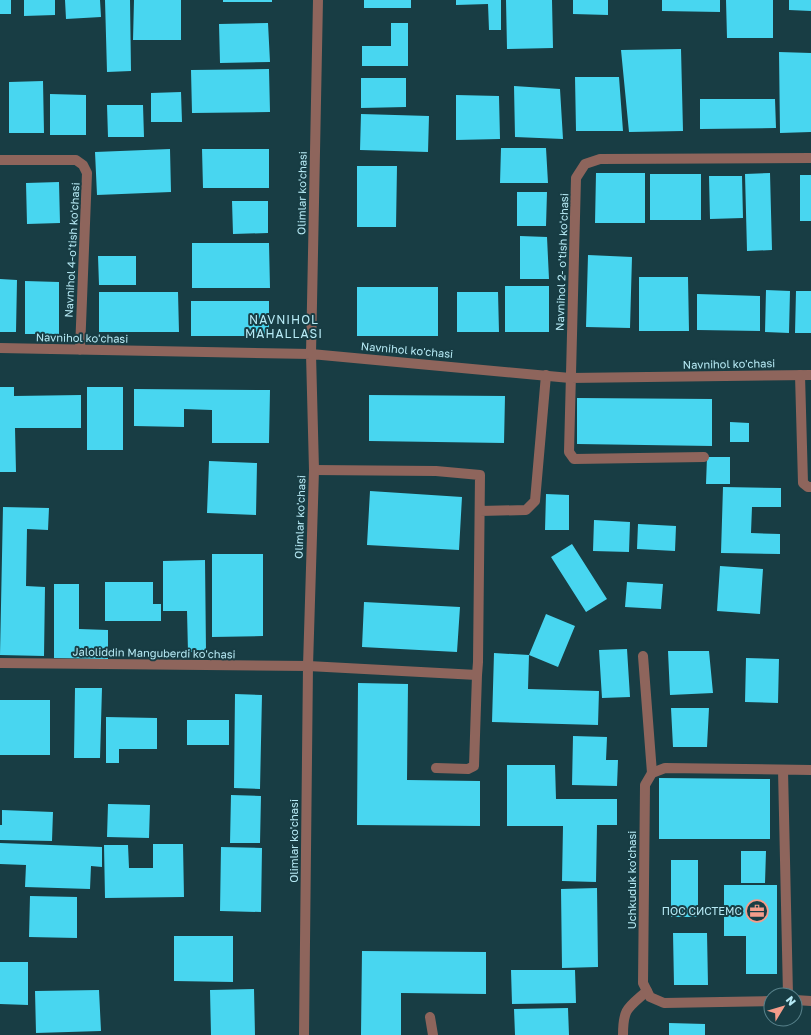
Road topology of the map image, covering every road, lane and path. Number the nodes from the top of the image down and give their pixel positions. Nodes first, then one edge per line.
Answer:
1 (318, 0) edge
2 (811, 158) edge
3 (0, 160) edge
4 (0, 348) edge
5 (80, 350) junction
6 (311, 354) junction
7 (546, 375) junction
8 (800, 375) junction
9 (811, 375) edge
10 (570, 378) junction
11 (704, 457) dead end
12 (314, 470) junction
13 (811, 488) edge
14 (480, 511) junction
15 (642, 656) dead end
16 (0, 663) edge
17 (308, 666) junction
18 (477, 675) junction
19 (436, 768) dead end
20 (783, 770) junction
21 (811, 770) edge
22 (652, 773) junction
23 (788, 987) edge
24 (647, 991) junction
25 (763, 1000) edge
26 (430, 1017) dead end
27 (304, 1035) edge
28 (433, 1035) edge
29 (623, 1035) edge

1 - 6 street, Olimlar ko'chasi
2 - 10 street, Navnihol 2- o'tish ko'chasi
3 - 5 street, Navnihol 4-o'tish ko'chasi
4 - 5 street, Navnihol ko'chasi
5 - 6 street, Navnihol ko'chasi
6 - 7 street, Navnihol ko'chasi
6 - 12 street, Olimlar ko'chasi
7 - 10 street, Navnihol ko'chasi
7 - 14 street
8 - 9 street, Navnihol ko'chasi
8 - 10 street, Navnihol ko'chasi
8 - 13 street
10 - 11 street, Navnihol 2- o'tish ko'chasi
12 - 14 street
12 - 17 street, Olimlar ko'chasi
14 - 18 street
15 - 22 street
16 - 17 street, Jaloliddin Manguberdi ko'chasi
17 - 18 street, Jaloliddin Manguberdi ko'chasi
17 - 27 street, Olimlar ko'chasi
18 - 19 street
20 - 21 street
20 - 22 street
20 - 23 street
22 - 24 street, Uchkuduk ko'chasi
24 - 25 street
24 - 29 street
26 - 28 street

